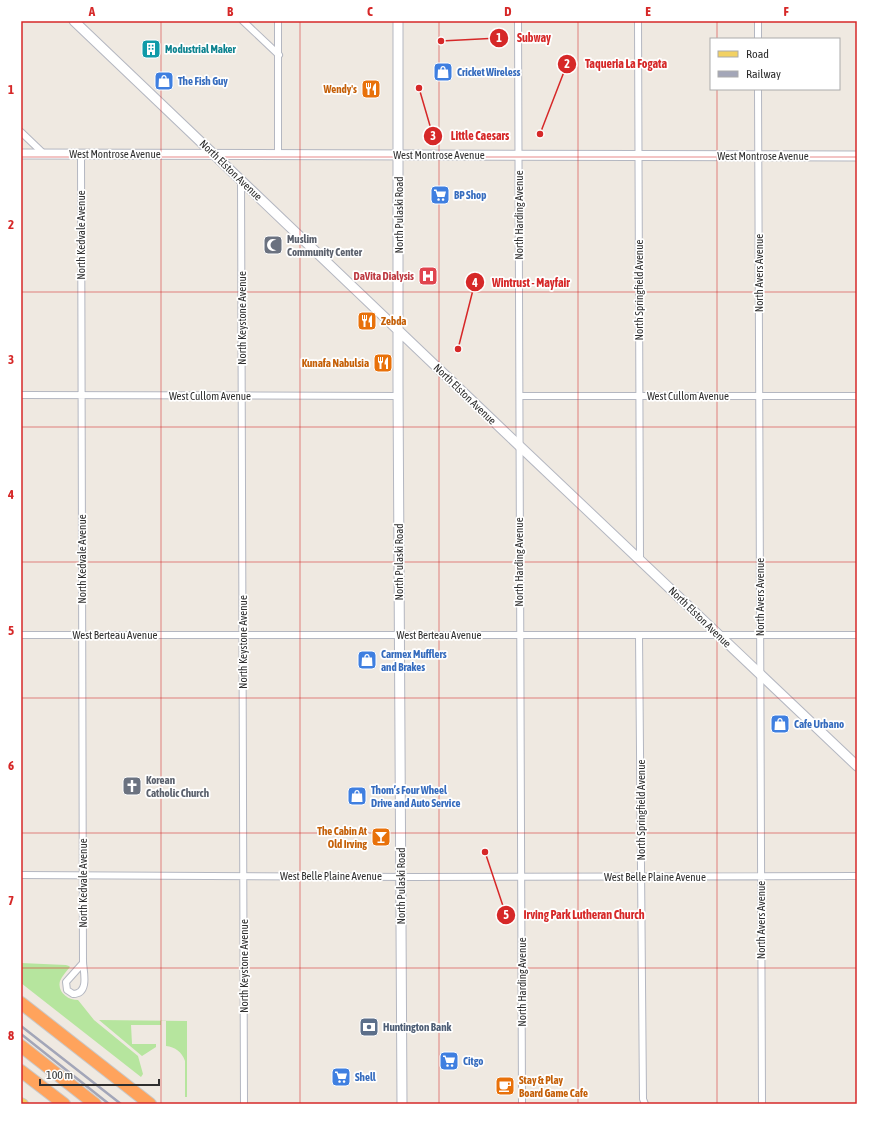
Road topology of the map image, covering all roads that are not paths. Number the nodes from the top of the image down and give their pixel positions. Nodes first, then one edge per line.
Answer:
1 (74, 21) edge
2 (243, 21) edge
3 (278, 21) edge
4 (398, 21) edge
5 (518, 21) edge
6 (638, 21) edge
7 (758, 21) edge
8 (758, 38) edge
9 (278, 55) junction
10 (758, 90) edge
11 (21, 132) edge
12 (21, 154) edge
13 (44, 154) junction
14 (81, 154) junction
15 (215, 154) junction
16 (278, 155) junction
17 (399, 155) junction
18 (519, 155) junction
19 (638, 156) junction
20 (758, 156) junction
21 (857, 156) edge
22 (241, 180) junction
23 (399, 331) junction
24 (21, 395) edge
25 (82, 395) junction
26 (242, 396) junction
27 (398, 396) junction
28 (520, 396) junction
29 (639, 396) junction
30 (759, 396) junction
31 (857, 396) edge
32 (519, 446) junction
33 (640, 559) junction
34 (21, 635) edge
35 (82, 635) junction
36 (243, 635) junction
37 (400, 635) junction
38 (520, 635) junction
39 (640, 635) junction
40 (719, 635) junction
41 (760, 635) junction
42 (857, 636) edge
43 (761, 675) junction
44 (857, 766) edge
45 (21, 875) edge
46 (83, 876) junction
47 (244, 876) junction
48 (761, 876) junction
49 (857, 876) edge
50 (401, 877) junction
51 (521, 877) junction
52 (641, 877) junction
53 (83, 963) junction
54 (21, 1003) edge
55 (21, 1046) edge
56 (21, 1070) edge
57 (64, 1104) edge
58 (95, 1104) edge
59 (150, 1104) edge
60 (244, 1104) edge
61 (402, 1104) edge
62 (522, 1104) edge
63 (645, 1104) edge
64 (762, 1104) edge

1 - 15 main road, North Elston Avenue
2 - 9 street
3 - 9 street
4 - 17 main road, North Pulaski Road
5 - 18 street, North Harding Avenue
6 - 19 street, North Springfield Avenue
7 - 8 street
9 - 16 street
10 - 20 street, North Avers Avenue
11 - 13 street
12 - 13 main road, West Montrose Avenue
13 - 14 main road, West Montrose Avenue
14 - 15 main road, West Montrose Avenue
14 - 25 street, North Kedvale Avenue
15 - 16 main road, West Montrose Avenue
15 - 22 main road, North Elston Avenue
16 - 17 main road, West Montrose Avenue
17 - 18 main road, West Montrose Avenue
17 - 23 main road, North Pulaski Road
18 - 19 main road, West Montrose Avenue
18 - 28 street, North Harding Avenue
19 - 20 main road, West Montrose Avenue
19 - 29 street, North Springfield Avenue
20 - 21 main road, West Montrose Avenue
20 - 30 street, North Avers Avenue
22 - 23 main road, North Elston Avenue
22 - 26 street, North Keystone Avenue
23 - 27 main road, North Pulaski Road
23 - 32 main road, North Elston Avenue
24 - 25 street, West Cullom Avenue
25 - 26 street, West Cullom Avenue
25 - 35 street, North Kedvale Avenue
26 - 27 street, West Cullom Avenue
26 - 36 street, North Keystone Avenue
27 - 37 main road, North Pulaski Road
28 - 29 street, West Cullom Avenue
28 - 32 street, North Harding Avenue
29 - 30 street, West Cullom Avenue
29 - 33 street, North Springfield Avenue
30 - 31 street, West Cullom Avenue
30 - 41 street, North Avers Avenue
32 - 33 main road, North Elston Avenue
32 - 38 street, North Harding Avenue
33 - 40 main road, North Elston Avenue
34 - 35 street, West Berteau Avenue
35 - 36 street, West Berteau Avenue
35 - 46 street, North Kedvale Avenue
36 - 37 street, West Berteau Avenue
36 - 47 street, North Keystone Avenue
37 - 38 street, West Berteau Avenue
37 - 50 main road, North Pulaski Road
38 - 39 street, West Berteau Avenue
38 - 51 street, North Harding Avenue
39 - 40 street, West Berteau Avenue
39 - 52 street, North Springfield Avenue
40 - 41 street, West Berteau Avenue
40 - 43 main road, North Elston Avenue
41 - 42 street, West Berteau Avenue
41 - 43 street, North Avers Avenue
43 - 44 main road, North Elston Avenue
43 - 48 street, North Avers Avenue
45 - 46 street, West Belle Plaine Avenue
46 - 47 street, West Belle Plaine Avenue
46 - 53 street, North Kedvale Avenue
47 - 50 street, West Belle Plaine Avenue
47 - 60 street, North Keystone Avenue
48 - 49 street, West Belle Plaine Avenue
48 - 52 street, West Belle Plaine Avenue
48 - 64 street, North Avers Avenue
50 - 51 street, West Belle Plaine Avenue
50 - 61 main road, North Pulaski Road
51 - 52 street, West Belle Plaine Avenue
51 - 62 street, North Harding Avenue
52 - 63 street, North Springfield Avenue
53 - 53 street, North Kedvale Avenue
54 - 59 highway
55 - 58 highway
56 - 57 highway

